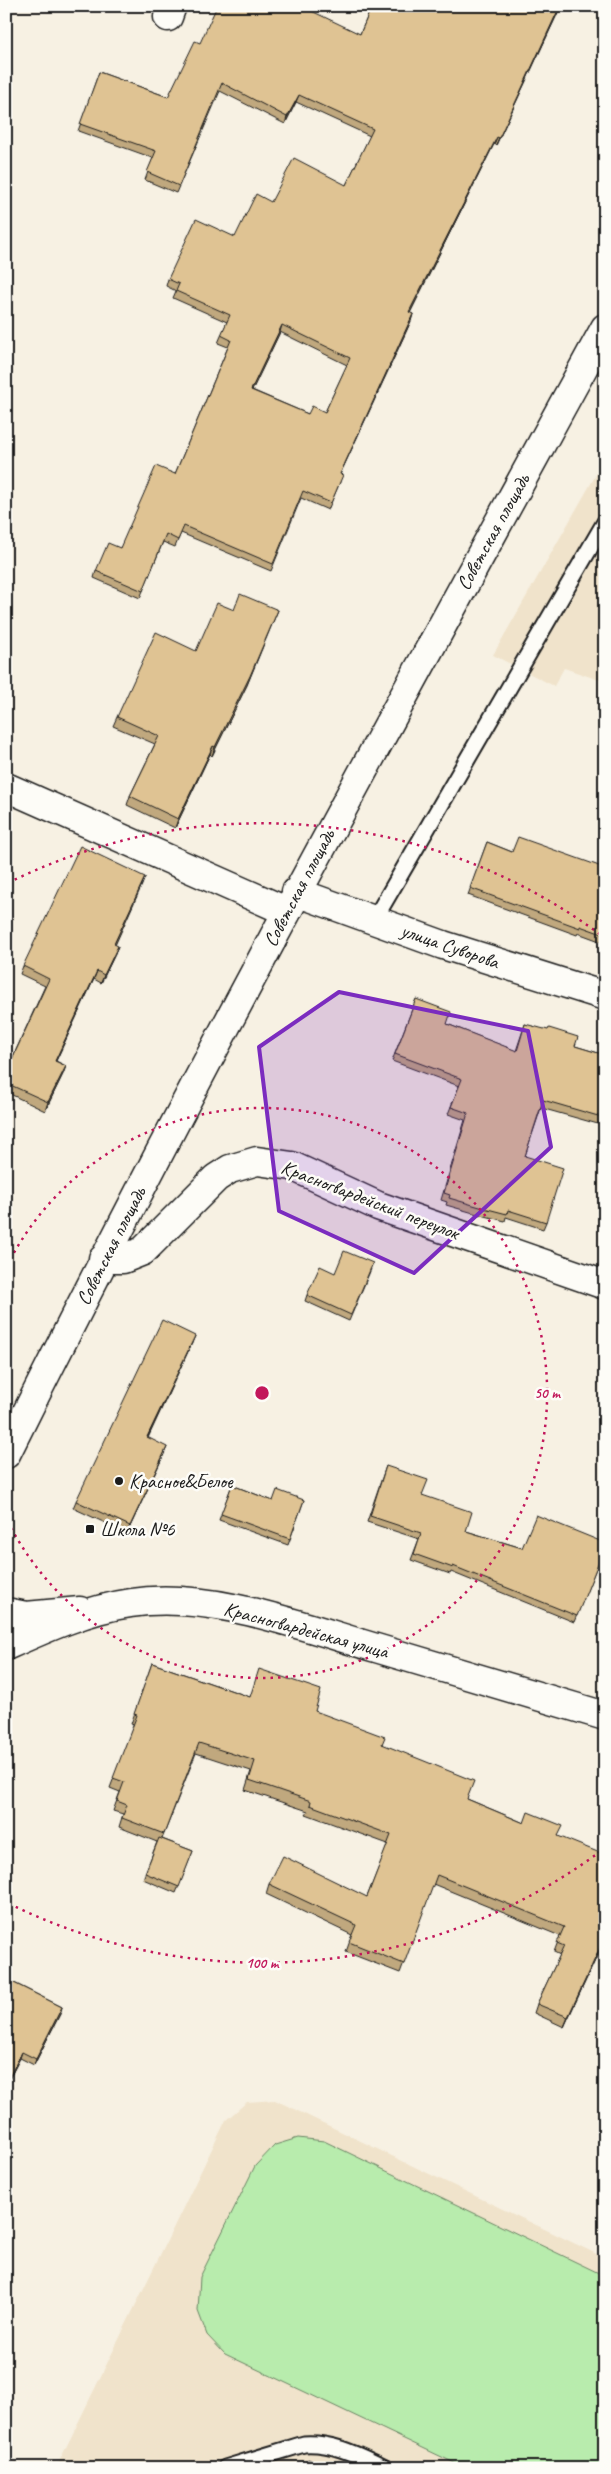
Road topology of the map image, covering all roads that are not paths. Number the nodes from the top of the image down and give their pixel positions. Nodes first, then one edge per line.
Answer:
1 (605, 328) edge
2 (605, 522) edge
3 (6, 787) edge
4 (291, 902) junction
5 (374, 920) junction
6 (605, 996) edge
7 (103, 1260) junction
8 (605, 1285) edge
9 (6, 1454) edge
10 (109, 1607) junction
11 (6, 1612) edge
12 (79, 1616) junction
13 (6, 1646) edge
14 (6, 1668) edge
15 (605, 1716) edge
16 (225, 2468) edge
17 (385, 2468) edge

1 - 4 street, Советская площадь
2 - 5 lane
3 - 4 street, улица Суворова
4 - 5 street, улица Суворова
4 - 7 street, Советская площадь
5 - 6 street, улица Суворова
7 - 8 street, Красногвардейский переулок
7 - 9 street, Советская площадь
10 - 11 street
10 - 12 street, Красногвардейская улица
10 - 15 street, Красногвардейская улица
12 - 13 street, Красногвардейская улица
12 - 14 street
16 - 17 lane

